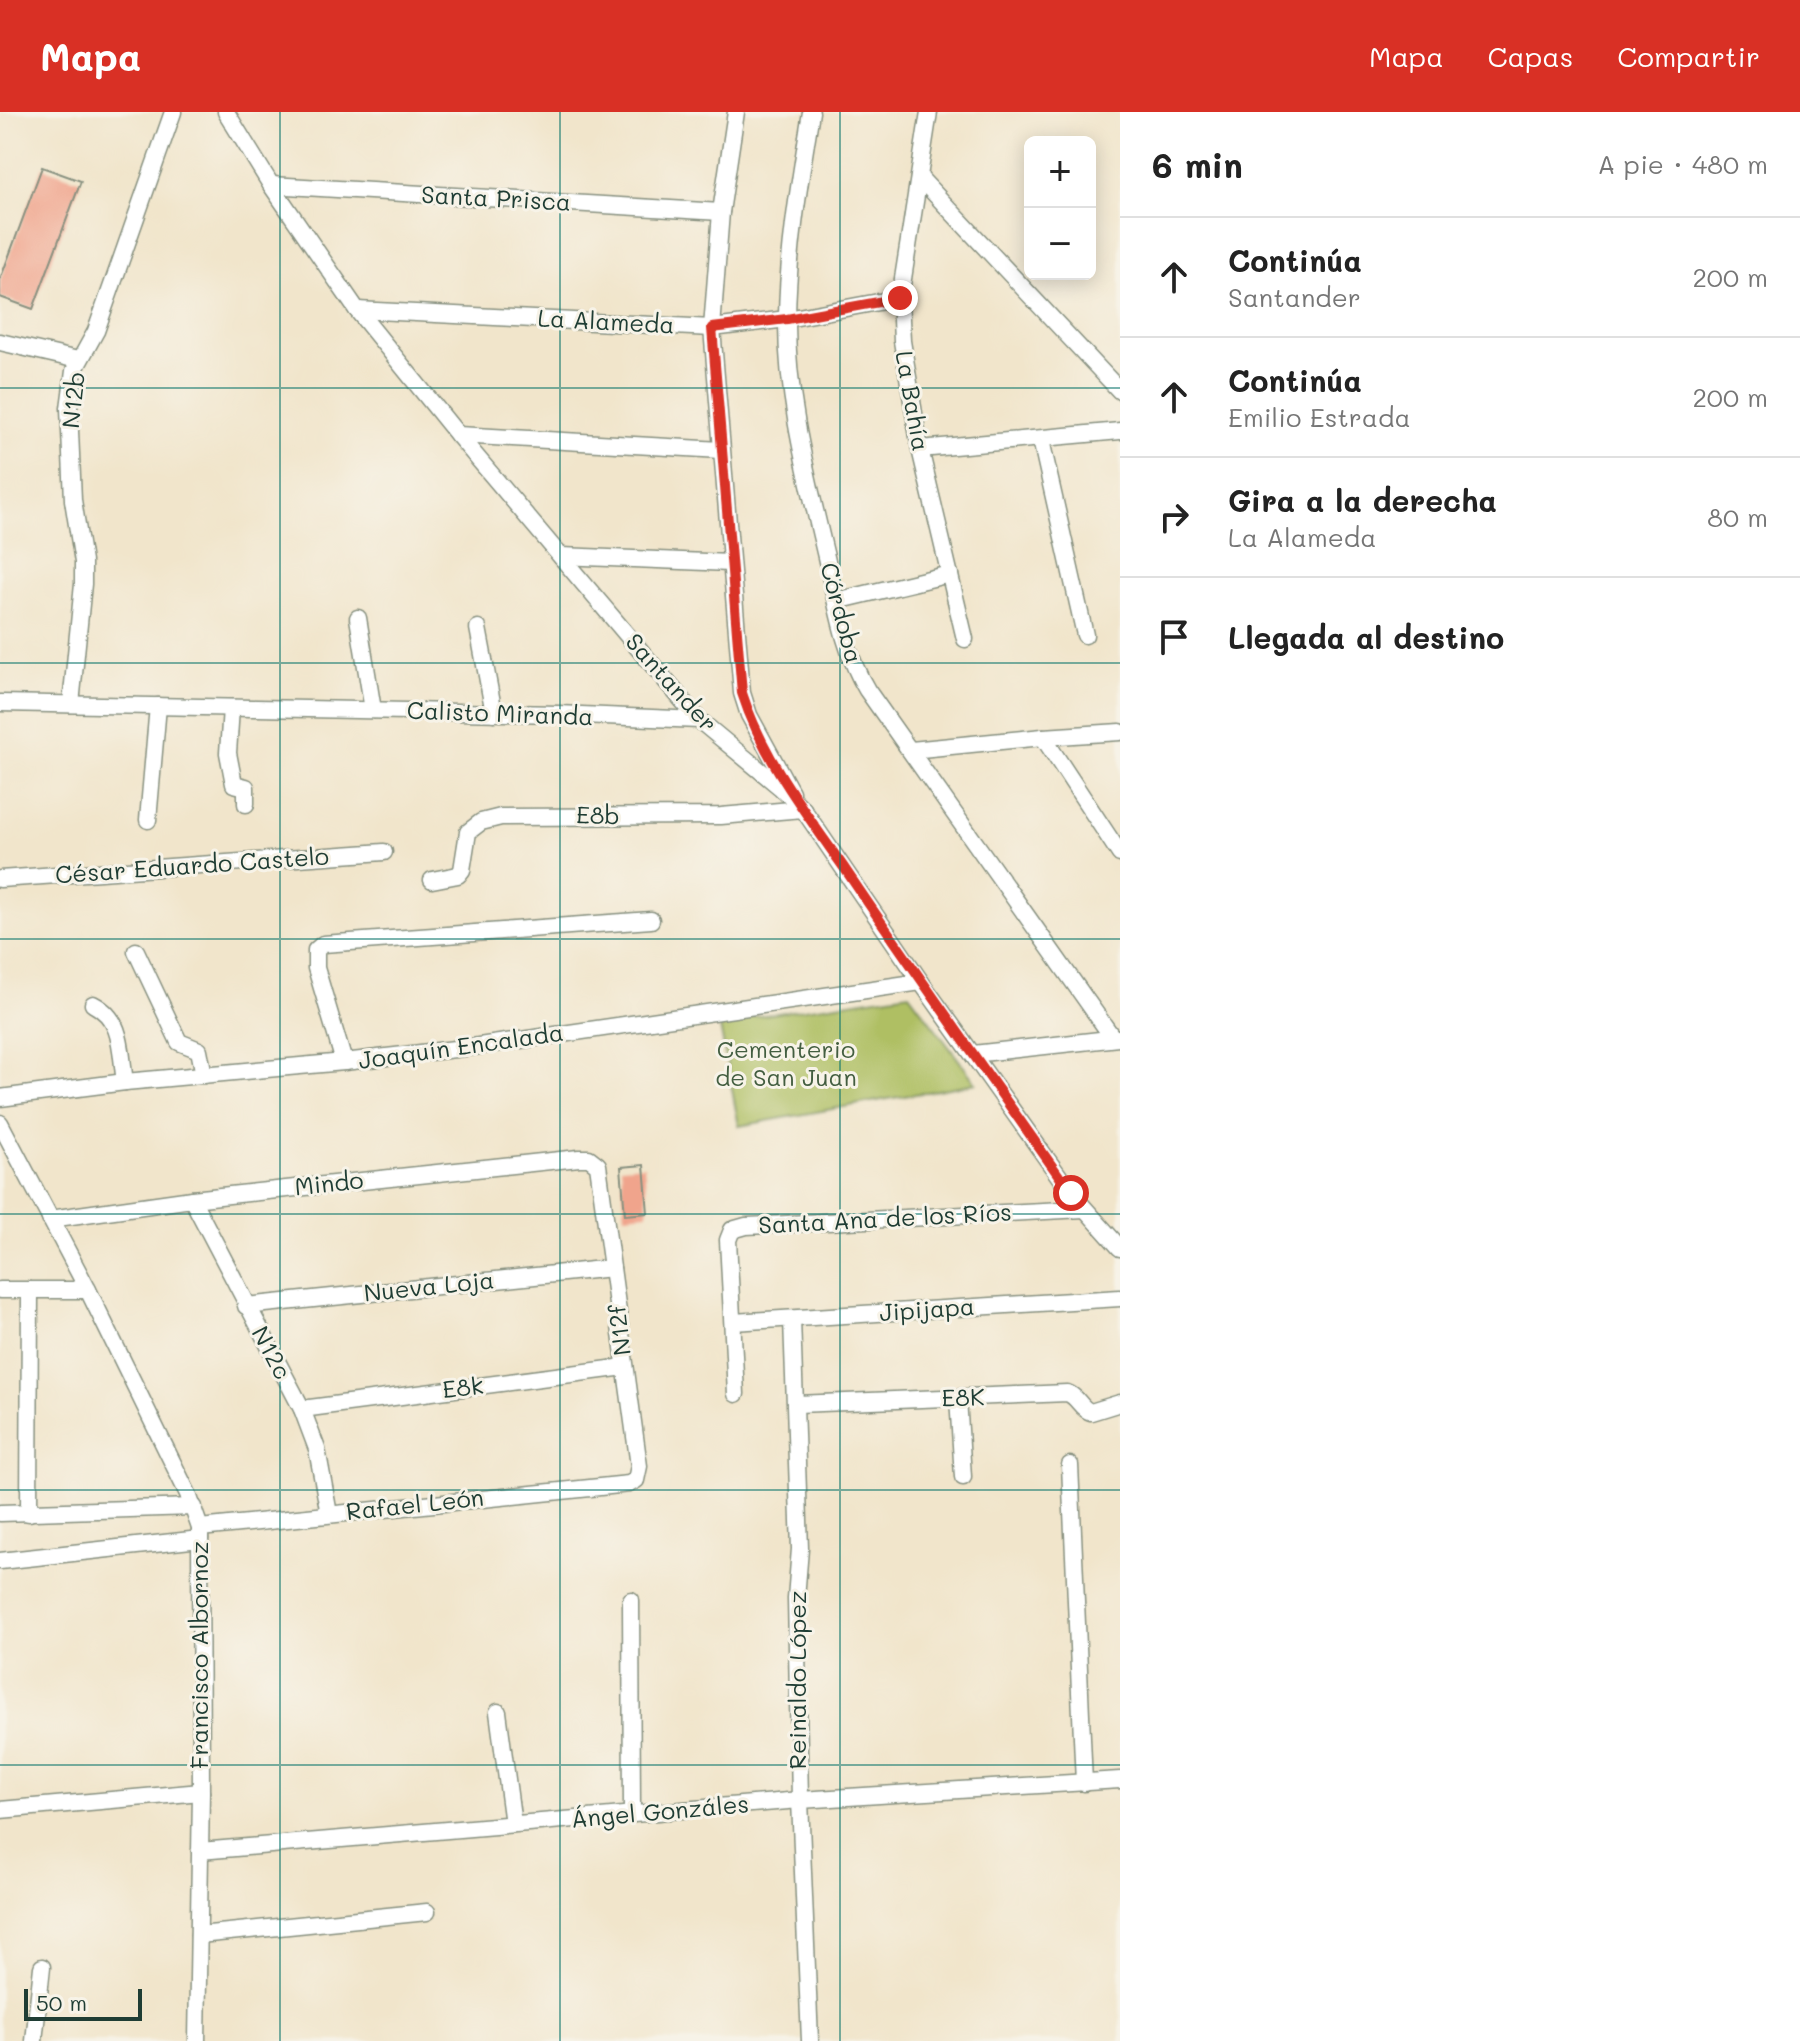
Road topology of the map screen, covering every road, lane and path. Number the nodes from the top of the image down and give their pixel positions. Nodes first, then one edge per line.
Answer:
1 (173, 112) edge
2 (226, 112) edge
3 (736, 112) edge
4 (811, 112) edge
5 (929, 112) edge
6 (919, 177) junction
7 (271, 185) junction
8 (721, 212) junction
9 (900, 298) junction
10 (357, 310) junction
11 (787, 319) junction
12 (712, 328) junction
13 (0, 342) edge
14 (78, 360) junction
15 (1120, 391) edge
16 (1120, 431) edge
17 (458, 435) junction
18 (1041, 440) junction
19 (920, 449) junction
20 (721, 450) junction
21 (561, 556) junction
22 (730, 563) junction
23 (950, 574) junction
24 (836, 601) junction
25 (358, 618) dead end
26 (478, 628) dead end
27 (1085, 635) dead end
28 (965, 639) dead end
29 (0, 703) edge
30 (71, 704) junction
31 (158, 706) junction
32 (231, 708) junction
33 (373, 710) junction
34 (494, 713) junction
35 (699, 720) junction
36 (1120, 732) edge
37 (1043, 737) junction
38 (911, 750) junction
39 (246, 804) dead end
40 (799, 805) junction
41 (148, 820) dead end
42 (384, 852) dead end
43 (1120, 854) edge
44 (0, 879) edge
45 (432, 880) dead end
46 (651, 920) dead end
47 (136, 951) dead end
48 (921, 982) junction
49 (93, 1004) dead end
50 (1116, 1038) edge
51 (973, 1054) junction
52 (344, 1062) junction
53 (204, 1075) junction
54 (125, 1082) junction
55 (0, 1098) edge
56 (0, 1123) edge
57 (601, 1171) joint
58 (192, 1199) junction
59 (1084, 1209) junction
60 (50, 1219) junction
61 (1120, 1248) edge
62 (612, 1268) junction
63 (0, 1290) edge
64 (30, 1290) junction
65 (88, 1290) junction
66 (1120, 1298) edge
67 (246, 1306) junction
68 (792, 1319) junction
69 (733, 1322) junction
70 (625, 1367) junction
71 (736, 1394) dead end
72 (958, 1398) junction
73 (1120, 1403) edge
74 (797, 1404) junction
75 (302, 1409) junction
76 (1070, 1465) dead end
77 (963, 1477) dead end
78 (629, 1484) joint
79 (194, 1507) junction
80 (0, 1513) edge
81 (29, 1513) junction
82 (329, 1514) junction
83 (200, 1534) junction
84 (0, 1561) edge
85 (631, 1600) dead end
86 (498, 1712) dead end
87 (1120, 1780) edge
88 (1084, 1783) junction
89 (201, 1792) junction
90 (800, 1800) junction
91 (0, 1810) edge
92 (632, 1814) junction
93 (513, 1824) junction
94 (200, 1851) junction
95 (427, 1912) dead end
96 (199, 1935) junction
97 (42, 1967) dead end
98 (34, 2041) edge
99 (197, 2041) edge
100 (810, 2041) edge

1 - 14 street, N12b
2 - 7 street, Santander
3 - 8 street
4 - 11 street, Córdoba
5 - 6 street, La Bahía
6 - 9 street, La Bahía
6 - 15 street
7 - 8 street, Santa Prisca
7 - 10 street, Santander
8 - 12 street
9 - 11 street, La Alameda
9 - 19 street, La Bahía
10 - 12 street, La Alameda
10 - 17 street, Santander
11 - 12 street, La Alameda
11 - 24 street, Córdoba
12 - 20 street
13 - 14 street
14 - 30 street, N12b
16 - 18 street
17 - 20 street
17 - 21 street, Santander
18 - 19 street
18 - 27 street
19 - 23 street, La Bahía
20 - 22 street
21 - 22 street
21 - 35 street, Santander
22 - 40 street
23 - 24 street
23 - 28 street, La Bahía
24 - 38 street, Córdoba
25 - 33 street
26 - 34 street
29 - 30 street, Calisto Miranda
30 - 31 street, Calisto Miranda
31 - 32 street, Calisto Miranda
31 - 41 street
32 - 33 street, Calisto Miranda
32 - 39 street
33 - 34 street, Calisto Miranda
34 - 35 street, Calisto Miranda
35 - 40 street, Santander
36 - 37 street
37 - 38 street
37 - 43 street
38 - 50 street, Córdoba
40 - 45 street, E8b
40 - 48 street, Santander
42 - 44 street, César Eduardo Castelo
46 - 52 street
47 - 53 street
48 - 51 street, Santander
48 - 52 street, Joaquín Encalada
49 - 54 street
50 - 51 street
51 - 59 street, Santander
52 - 53 street, Joaquín Encalada
53 - 54 street, Joaquín Encalada
54 - 55 street, Joaquín Encalada
56 - 60 street, Francisco Albornoz
57 - 58 street, Mindo
57 - 62 street, N12f
58 - 60 street, Mindo
58 - 67 street, N12c
59 - 61 street, Santander
59 - 69 street, Santa Ana de los Ríos
60 - 65 street, Francisco Albornoz
62 - 67 street, Nueva Loja
62 - 70 street, N12f
63 - 64 street
64 - 65 street
64 - 81 street
65 - 79 street, Francisco Albornoz
66 - 68 street, Jipijapa
67 - 75 street, N12c
68 - 69 street, Jipijapa
68 - 74 street, Reinaldo López
69 - 71 street
70 - 75 street, E8k
70 - 78 street, N12f
72 - 73 street, E8K
72 - 74 street, E8K
72 - 77 street
74 - 90 street, Reinaldo López
75 - 82 street, N12c
76 - 88 street
78 - 82 street, Rafael León
79 - 81 street
79 - 83 street, Francisco Albornoz
80 - 81 street
82 - 83 street, Rafael León
83 - 84 street, Rafael León
83 - 89 street, Francisco Albornoz
85 - 92 street
86 - 93 street
87 - 88 street, Ángel Gonzáles
88 - 90 street, Ángel Gonzáles
89 - 91 street
89 - 94 street, Francisco Albornoz
90 - 92 street, Ángel Gonzáles
90 - 100 street, Reinaldo López
92 - 93 street, Ángel Gonzáles
93 - 94 street, Ángel Gonzáles
94 - 96 street, Francisco Albornoz
95 - 96 street
96 - 99 street, Francisco Albornoz
97 - 98 street

